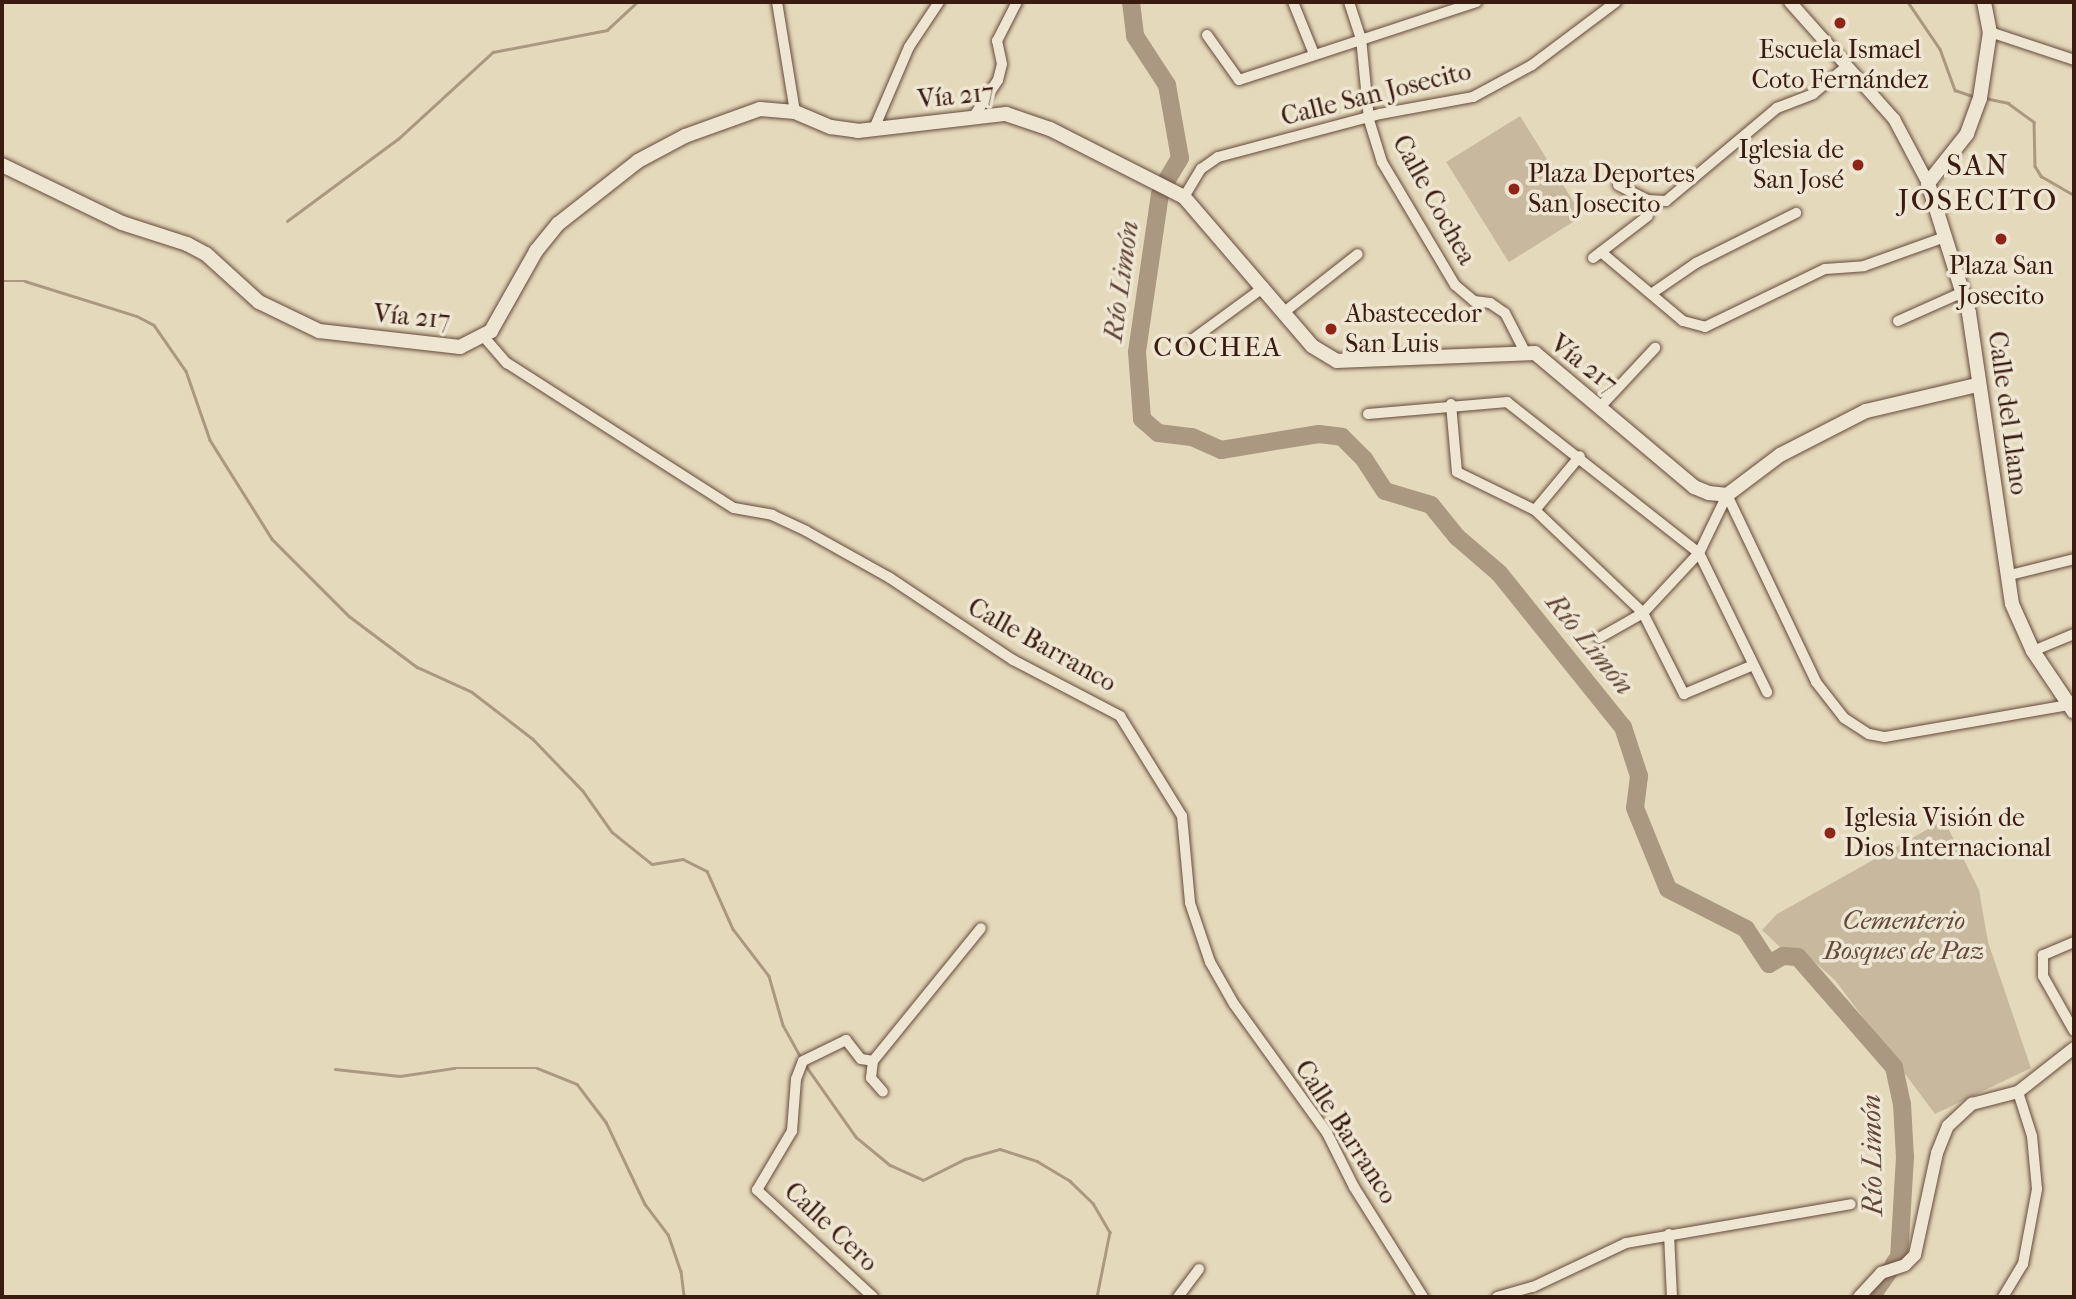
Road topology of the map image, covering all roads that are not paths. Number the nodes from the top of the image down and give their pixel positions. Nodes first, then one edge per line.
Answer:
1 (777, 2) edge
2 (939, 2) edge
3 (1017, 2) edge
4 (1293, 2) edge
5 (1349, 2) edge
6 (1476, 2) edge
7 (1616, 2) edge
8 (1790, 2) edge
9 (1984, 2) edge
10 (1990, 33) junction
11 (1206, 35) dead end
12 (1361, 38) junction
13 (1314, 54) junction
14 (2074, 60) edge
15 (1847, 66) junction
16 (796, 112) junction
17 (972, 119) junction
18 (1368, 120) junction
19 (873, 131) junction
20 (2, 165) edge
21 (1927, 183) junction
22 (1618, 185) dead end
23 (1184, 197) junction
24 (1796, 214) dead end
25 (1648, 216) dead end
26 (1945, 237) junction
27 (1358, 254) dead end
28 (1264, 287) junction
29 (1964, 292) junction
30 (1651, 295) junction
31 (1283, 313) junction
32 (1898, 321) dead end
33 (484, 337) junction
34 (1193, 339) dead end
35 (1655, 348) dead end
36 (1524, 350) junction
37 (1977, 385) junction
38 (1451, 404) junction
39 (1601, 407) junction
40 (1368, 414) dead end
41 (1580, 456) junction
42 (1727, 495) junction
43 (1535, 510) junction
44 (1699, 553) junction
45 (2074, 559) edge
46 (2006, 576) junction
47 (1643, 613) junction
48 (2074, 634) edge
49 (1599, 638) dead end
50 (2033, 650) junction
51 (1751, 666) junction
52 (1767, 692) dead end
53 (2072, 708) edge
54 (981, 928) dead end
55 (2074, 942) edge
56 (2074, 1031) edge
57 (2074, 1048) edge
58 (873, 1061) junction
59 (883, 1092) dead end
60 (2018, 1092) junction
61 (1851, 1204) dead end
62 (1669, 1234) junction
63 (1199, 1269) dead end
64 (873, 1297) edge
65 (1178, 1297) edge
66 (1423, 1297) edge
67 (1497, 1297) edge
68 (1672, 1297) edge
69 (1858, 1297) edge
70 (2003, 1297) edge

1 - 16 street
2 - 19 street
3 - 17 street
4 - 13 street
5 - 12 street, Calle Cochea
6 - 12 street
7 - 18 street, Calle San Josecito
8 - 15 street
9 - 10 main road
10 - 14 street
10 - 21 main road
11 - 13 street
12 - 13 street
12 - 18 street, Calle Cochea
15 - 21 street
15 - 22 street
16 - 19 main road, Vía 217
16 - 33 main road, Vía 217
17 - 19 main road, Vía 217
17 - 23 main road, Vía 217
18 - 23 street, Calle San Josecito
18 - 36 street, Calle Cochea
20 - 33 main road, Vía 217
21 - 26 main road, Calle del Llano
23 - 28 main road, Vía 217
24 - 30 street
25 - 30 street
26 - 29 main road, Calle del Llano
26 - 30 street
27 - 31 street
28 - 31 main road, Vía 217
28 - 34 street
29 - 32 street
29 - 37 main road, Calle del Llano
31 - 36 main road, Vía 217
33 - 66 street, Calle Barranco
35 - 39 street
36 - 39 main road, Vía 217
37 - 42 main road
37 - 46 main road, Calle del Llano
38 - 40 street
38 - 41 street
38 - 43 street
39 - 42 main road, Vía 217
41 - 43 street
41 - 44 street
42 - 44 street
42 - 53 street
43 - 47 street
44 - 47 street
44 - 51 street
45 - 46 street
46 - 50 main road, Calle del Llano
47 - 49 street
47 - 51 street
48 - 50 street
50 - 53 main road, Calle del Llano
51 - 52 street
54 - 58 street
55 - 56 street
57 - 60 street
58 - 59 street
58 - 64 street, Calle Cero
60 - 69 street
60 - 70 street
61 - 62 street
62 - 67 street
62 - 68 street
63 - 65 street

